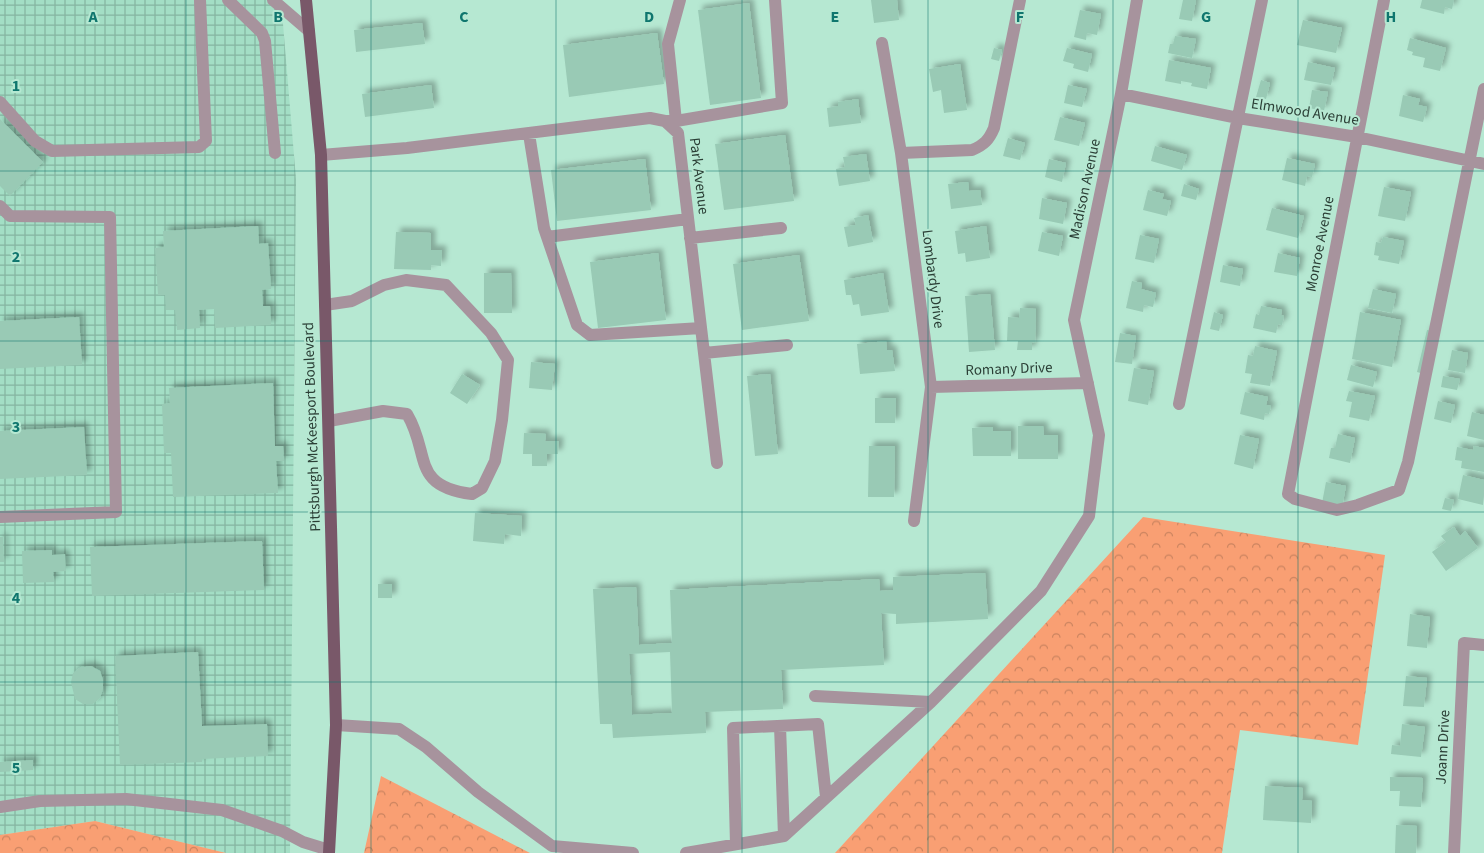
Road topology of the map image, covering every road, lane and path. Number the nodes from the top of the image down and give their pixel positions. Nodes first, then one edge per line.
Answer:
1 (200, 0) edge
2 (228, 0) edge
3 (273, 0) edge
4 (306, 0) edge
5 (680, 0) edge
6 (775, 0) edge
7 (1020, 0) edge
8 (1137, 0) edge
9 (1262, 0) edge
10 (1384, 0) edge
11 (309, 31) junction
12 (882, 43) dead end
13 (1484, 89) edge
14 (1121, 94) junction
15 (0, 102) edge
16 (1238, 118) junction
17 (670, 121) junction
18 (529, 134) junction
19 (1357, 137) junction
20 (275, 153) dead end
21 (900, 153) junction
22 (321, 154) junction
23 (1470, 161) junction
24 (1484, 164) edge
25 (0, 206) edge
26 (688, 219) junction
27 (781, 228) dead end
28 (547, 236) junction
29 (690, 238) junction
30 (325, 304) junction
31 (701, 328) junction
32 (787, 345) dead end
33 (704, 353) junction
34 (1088, 383) junction
35 (931, 387) junction
36 (1179, 404) dead end
37 (328, 421) junction
38 (717, 464) dead end
39 (0, 517) edge
40 (914, 521) dead end
41 (1484, 645) edge
42 (815, 696) dead end
43 (931, 702) junction
44 (336, 725) junction
45 (780, 726) junction
46 (826, 797) junction
47 (0, 808) edge
48 (784, 836) junction
49 (736, 844) junction
50 (329, 852) edge
51 (632, 853) edge
52 (686, 853) edge
53 (1454, 853) edge

1 - 15 street
2 - 20 street
3 - 11 street
4 - 11 main road, Pittsburgh McKeesport Boulevard
5 - 17 street
6 - 17 street
7 - 21 street
8 - 14 street, Madison Avenue
9 - 16 street
10 - 19 street, Monroe Avenue
11 - 22 main road, Pittsburgh McKeesport Boulevard
12 - 21 street, Lombardy Drive
13 - 23 street
14 - 16 street, Elmwood Avenue
14 - 34 street, Madison Avenue
16 - 19 street, Elmwood Avenue
16 - 36 street
17 - 18 street
17 - 26 street, Park Avenue
18 - 22 street
18 - 28 street
19 - 23 street, Elmwood Avenue
19 - 23 street, Monroe Avenue
21 - 35 street, Lombardy Drive
22 - 30 main road, Pittsburgh McKeesport Boulevard
23 - 24 street, Elmwood Avenue
25 - 39 street
26 - 28 street
26 - 29 street, Park Avenue
27 - 29 street
28 - 31 street
29 - 31 street, Park Avenue
30 - 37 main road, Pittsburgh McKeesport Boulevard
30 - 37 street
31 - 33 street, Park Avenue
32 - 33 street
33 - 38 street, Park Avenue
34 - 35 street, Romany Drive
34 - 43 street, Madison Avenue
35 - 40 street, Lombardy Drive
37 - 44 main road, Pittsburgh McKeesport Boulevard
41 - 53 street, Joann Drive
42 - 43 street
43 - 46 street, Madison Avenue
44 - 50 main road, Pittsburgh McKeesport Boulevard
44 - 51 street
45 - 46 street
45 - 48 street
45 - 49 street
46 - 48 street, Madison Avenue
47 - 50 street
48 - 49 street
49 - 52 street

